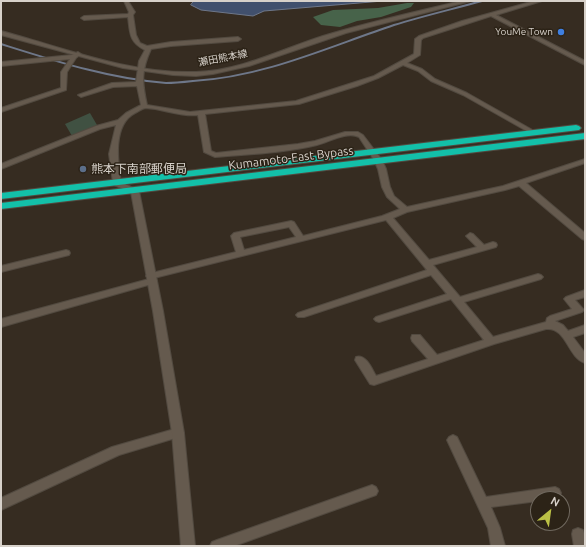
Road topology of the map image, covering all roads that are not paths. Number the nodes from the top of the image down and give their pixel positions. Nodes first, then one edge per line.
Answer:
1 (126, 1) edge
2 (468, 1) edge
3 (540, 1) edge
4 (130, 15) junction
5 (492, 15) junction
6 (84, 18) dead end
7 (1, 33) edge
8 (238, 39) dead end
9 (146, 48) junction
10 (72, 60) junction
11 (403, 63) junction
12 (585, 63) edge
13 (1, 64) edge
14 (141, 69) junction
15 (140, 81) junction
16 (81, 95) dead end
17 (144, 106) junction
18 (1, 110) edge
19 (201, 114) junction
20 (120, 122) junction
21 (585, 127) edge
22 (534, 133) junction
23 (585, 136) edge
24 (375, 156) junction
25 (585, 161) edge
26 (1, 167) edge
27 (116, 183) junction
28 (521, 183) junction
29 (135, 191) junction
30 (1, 196) edge
31 (1, 206) edge
32 (406, 210) junction
33 (388, 217) junction
34 (470, 236) dead end
35 (585, 237) edge
36 (301, 239) junction
37 (493, 245) dead end
38 (483, 248) junction
39 (66, 253) dead end
40 (241, 254) junction
41 (430, 268) junction
42 (1, 269) edge
43 (538, 277) dead end
44 (151, 278) junction
45 (585, 293) edge
46 (455, 298) junction
47 (301, 315) dead end
48 (379, 319) dead end
49 (1, 323) edge
50 (551, 324) junction
51 (585, 329) edge
52 (567, 335) junction
53 (416, 338) dead end
54 (491, 341) junction
55 (585, 359) edge
56 (360, 360) dead end
57 (435, 360) junction
58 (178, 433) junction
59 (453, 440) dead end
60 (372, 491) dead end
61 (530, 496) edge
62 (482, 503) junction
63 (1, 504) edge
64 (188, 546) edge
65 (217, 546) edge
66 (498, 546) edge

1 - 4 street
2 - 14 main road, 瀬田熊本線
3 - 5 street
4 - 6 street
4 - 9 street
5 - 11 street
5 - 12 street
7 - 10 main road, 瀬田熊本線
8 - 9 street
9 - 14 street
10 - 13 street
10 - 14 main road, 瀬田熊本線
10 - 18 street
11 - 19 street
11 - 22 street
14 - 15 street
15 - 16 street
15 - 17 street
17 - 19 street
17 - 20 street
19 - 24 street
20 - 26 street
20 - 27 street
21 - 22 highway, Kumamoto-East Bypass
22 - 24 highway, Kumamoto-East Bypass
23 - 24 highway, Kumamoto-East Bypass
24 - 27 highway, Kumamoto-East Bypass
24 - 29 highway, Kumamoto-East Bypass
24 - 32 street
25 - 28 street
27 - 29 main road
27 - 30 highway, Kumamoto-East Bypass
28 - 32 street
28 - 35 street
29 - 31 highway, Kumamoto-East Bypass
29 - 44 main road
32 - 33 street
33 - 36 street
33 - 41 street
34 - 38 street
36 - 40 street
36 - 40 street
37 - 38 street
38 - 41 street
39 - 42 street
40 - 44 street
41 - 46 street
41 - 47 street
43 - 46 street
44 - 49 street
44 - 58 main road
45 - 50 street
46 - 48 street
46 - 54 street
50 - 52 street
50 - 54 street
51 - 52 street
52 - 55 street
53 - 57 street
54 - 57 street
56 - 57 street
58 - 63 street
58 - 64 main road
59 - 62 street
60 - 65 street
61 - 62 street
62 - 66 street

